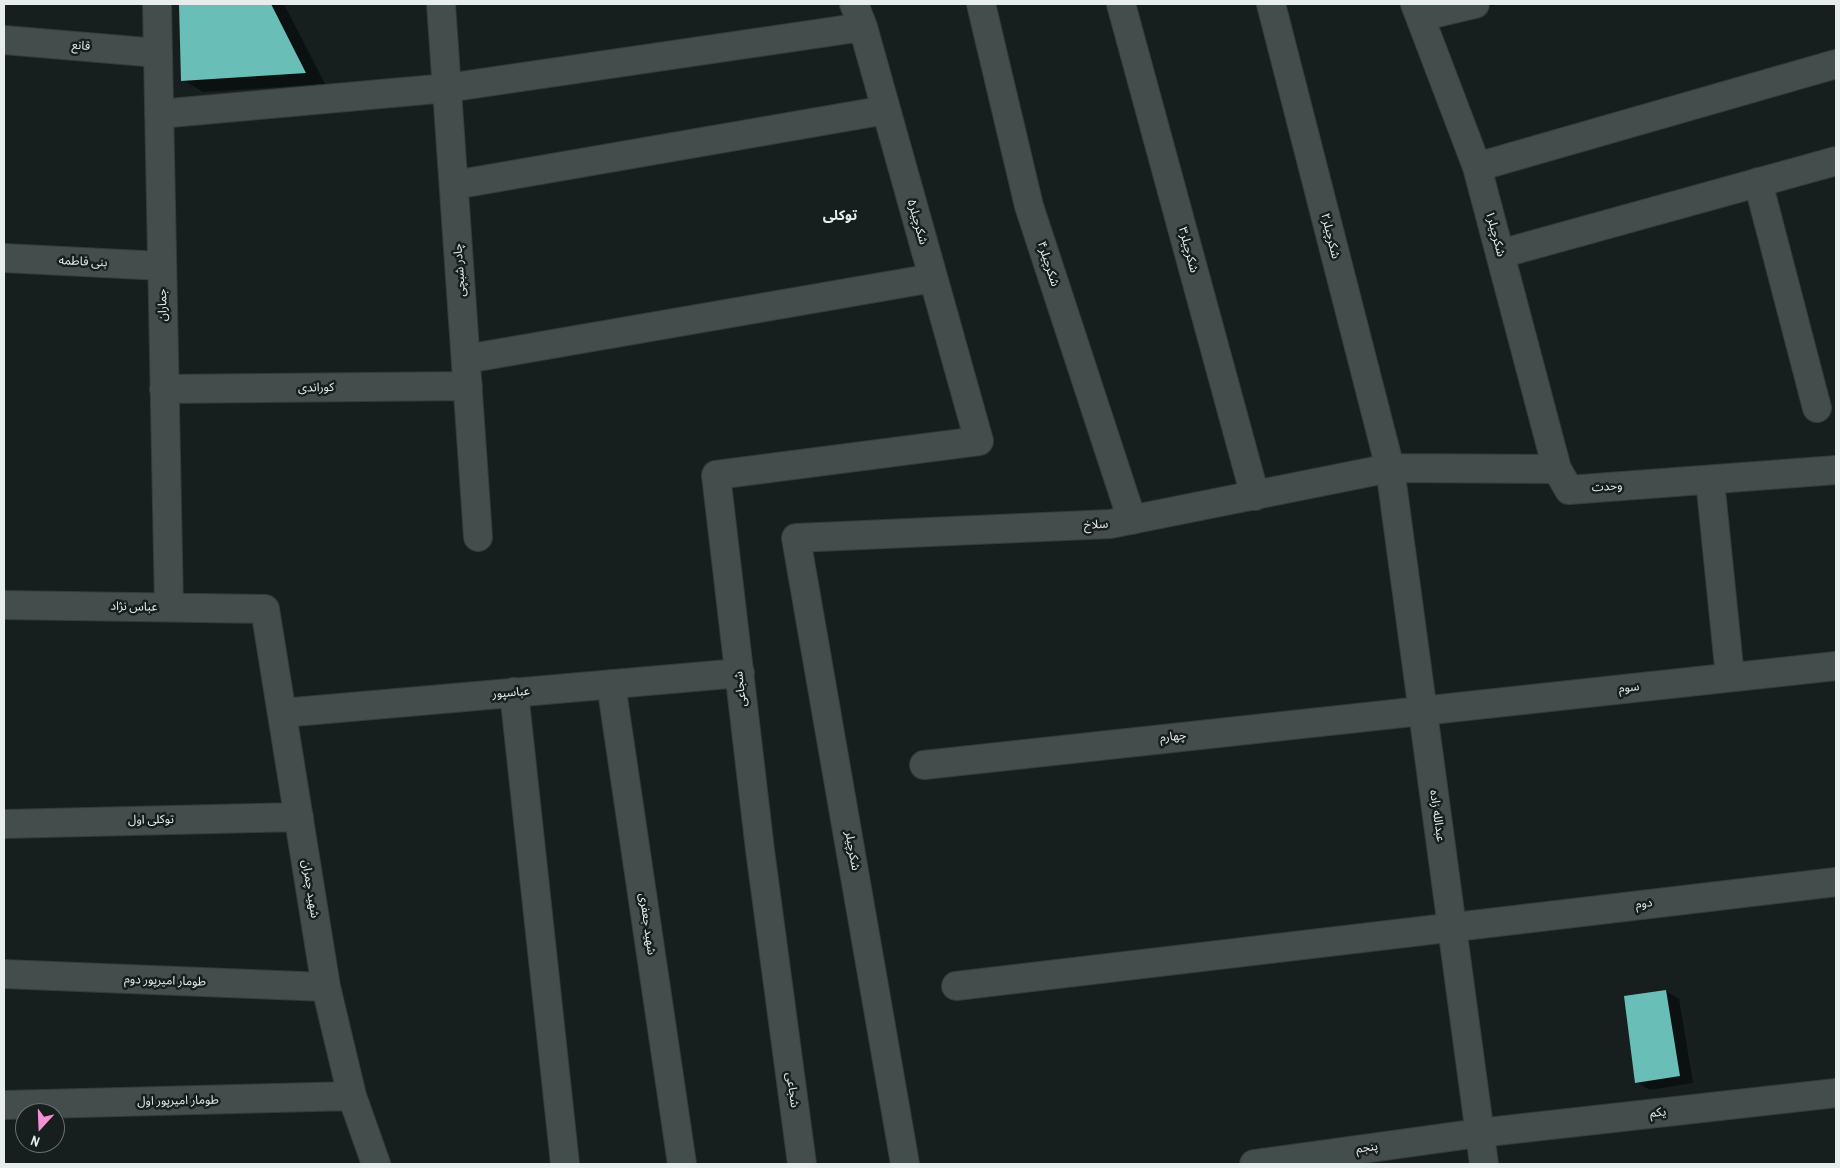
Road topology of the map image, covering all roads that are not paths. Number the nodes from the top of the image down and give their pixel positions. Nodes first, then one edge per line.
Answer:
1 (157, 4) edge
2 (441, 4) edge
3 (838, 4) edge
4 (981, 4) edge
5 (1121, 4) edge
6 (1271, 4) edge
7 (1475, 4) edge
8 (1417, 10) edge
9 (858, 15) edge
10 (4, 40) edge
11 (158, 53) junction
12 (1836, 64) edge
13 (447, 88) junction
14 (886, 110) junction
15 (159, 114) junction
16 (1836, 160) edge
17 (1477, 167) junction
18 (1758, 182) junction
19 (454, 185) junction
20 (1500, 254) junction
21 (4, 258) edge
22 (162, 266) junction
23 (933, 278) junction
24 (466, 359) junction
25 (468, 386) junction
26 (164, 389) junction
27 (1817, 408) dead end
28 (979, 441) joint
29 (1390, 468) junction
30 (1557, 469) junction
31 (1836, 470) edge
32 (1710, 480) junction
33 (1255, 496) junction
34 (1132, 520) junction
35 (478, 537) dead end
36 (796, 538) joint
37 (4, 605) edge
38 (169, 607) junction
39 (265, 609) joint
40 (1836, 666) edge
41 (740, 673) junction
42 (1730, 677) junction
43 (611, 684) junction
44 (514, 692) junction
45 (1423, 710) junction
46 (282, 713) junction
47 (924, 765) dead end
48 (299, 817) junction
49 (4, 824) edge
50 (1836, 882) edge
51 (1452, 926) junction
52 (4, 974) edge
53 (956, 986) dead end
54 (326, 987) junction
55 (1836, 1093) edge
56 (352, 1096) junction
57 (4, 1105) edge
58 (1479, 1133) junction
59 (376, 1164) edge
60 (565, 1164) edge
61 (682, 1164) edge
62 (802, 1164) edge
63 (905, 1164) edge
64 (1254, 1164) edge
65 (1484, 1164) edge

1 - 11 street, جماران
2 - 13 street, چادر شبچی
3 - 9 street
4 - 34 street, شکرچیلر۴
5 - 33 street, شکرچیلر۳
6 - 29 street, شکرچیلر۲
7 - 8 street
8 - 17 street, شکرچیلر۱
9 - 13 street
9 - 14 street, شکرچیلر۵
10 - 11 street, قانع
11 - 15 street, جماران
12 - 17 street
13 - 15 street
13 - 19 street, چادر شبچی
14 - 19 street
14 - 23 street, شکرچیلر۵
15 - 22 street, جماران
16 - 18 street
17 - 20 street, شکرچیلر۱
18 - 20 street
18 - 27 street
19 - 24 street, چادر شبچی
20 - 30 street, شکرچیلر۱
21 - 22 street, بنی فاطمه
22 - 26 street, جماران
23 - 24 street
23 - 28 street, شکرچیلر۵
24 - 25 street, چادر شبچی
25 - 26 street, کوراندی
25 - 35 street, چادر شبچی
26 - 38 street, جماران
28 - 41 street, شجاعی
29 - 30 street
29 - 33 street, سلاخ
29 - 45 street, عبدالله زاده
30 - 32 street, وحدت
31 - 32 street, وحدت
32 - 42 street
33 - 34 street, سلاخ
34 - 36 street, سلاخ
36 - 63 street, شکرچیلر
37 - 38 street, عباس نژاد
38 - 39 street, عباس نژاد
39 - 46 street, شهید چمران
40 - 42 street, سوم
41 - 43 street, عباسپور
41 - 62 street, شجاعی
42 - 45 street, سوم
43 - 44 street, عباسپور
43 - 61 street, شهید جعفری
44 - 46 street, عباسپور
44 - 60 street
45 - 47 street, چهارم
45 - 51 street, عبدالله زاده
46 - 48 street, شهید چمران
48 - 49 street, توکلی اول
48 - 54 street, شهید چمران
50 - 51 street, دوم
51 - 53 street, دوم
51 - 58 street, عبدالله زاده
52 - 54 street, طومار امیرپور دوم
54 - 56 street, شهید چمران
55 - 58 street, یکم
56 - 57 street, طومار امیرپور اول
56 - 59 street, شهید چمران
58 - 64 street, پنجم
58 - 65 street, عبدالله زاده

